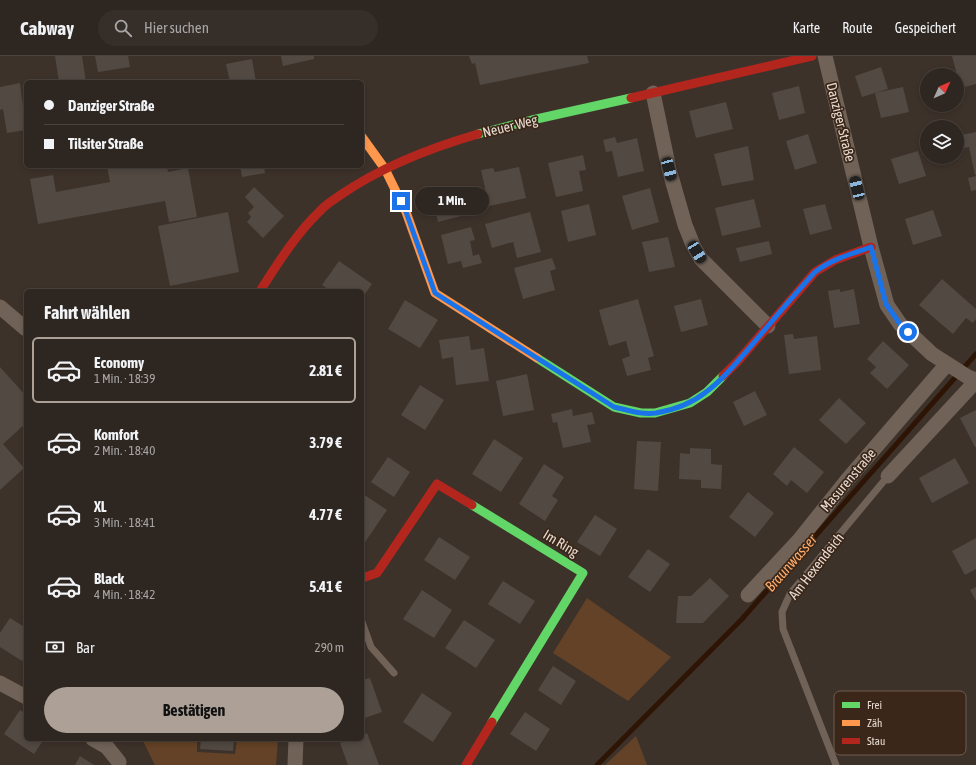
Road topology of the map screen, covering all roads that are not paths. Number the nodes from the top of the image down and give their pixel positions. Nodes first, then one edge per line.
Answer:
1 (812, 56) edge
2 (825, 56) edge
3 (653, 93) junction
4 (364, 140) edge
5 (385, 169) junction
6 (871, 247) junction
7 (261, 289) edge
8 (0, 307) edge
9 (768, 326) junction
10 (24, 327) edge
11 (947, 364) junction
12 (973, 379) edge
13 (888, 476) joint
14 (364, 577) edge
15 (748, 596) dead end
16 (364, 628) edge
17 (394, 673) dead end
18 (2, 688) edge
19 (24, 696) edge
20 (96, 741) edge
21 (296, 741) edge
22 (119, 762) dead end
23 (295, 765) edge
24 (466, 765) edge
25 (836, 765) edge

1 - 3 street, Neuer Weg
2 - 6 street, Danziger Straße
3 - 5 street, Neuer Weg
3 - 9 street
4 - 5 street
5 - 7 street, Neuer Weg
5 - 9 street
6 - 9 street
6 - 11 street, Danziger Straße
8 - 10 street
11 - 12 street, Danziger Straße
11 - 15 street, Masurenstraße
12 - 13 street, Am Hexendeich
13 - 25 lane, Am Hexendeich
14 - 24 street, Im Ring
16 - 17 lane
18 - 19 street
20 - 22 street
21 - 23 street

